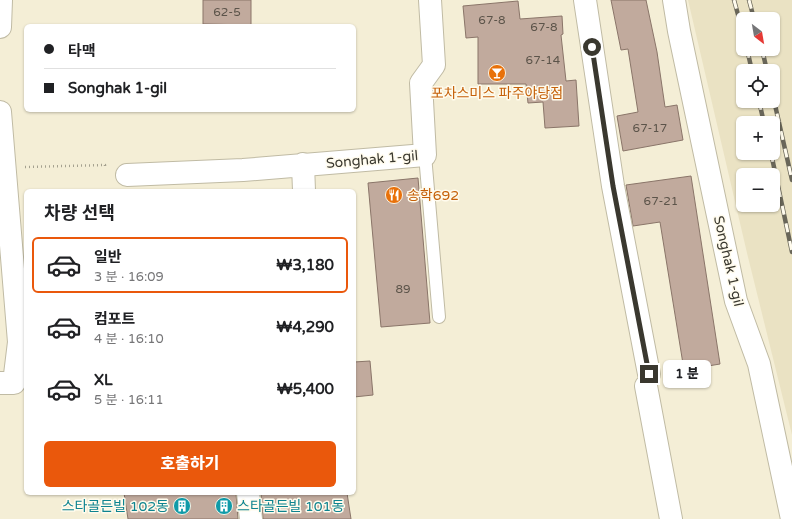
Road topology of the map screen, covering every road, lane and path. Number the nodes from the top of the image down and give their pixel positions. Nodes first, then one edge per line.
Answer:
1 (1, 0) edge
2 (430, 0) edge
3 (585, 0) edge
4 (674, 0) edge
5 (0, 27) edge
6 (0, 112) edge
7 (426, 155) junction
8 (303, 164) junction
9 (5, 168) junction
10 (128, 175) joint
11 (304, 189) edge
12 (439, 317) dead end
13 (0, 383) edge
14 (248, 495) edge
15 (251, 519) edge
16 (671, 519) edge
17 (792, 519) edge

1 - 5 street
2 - 7 street, Songhak 1-gil
3 - 16 street
4 - 17 street, Songhak 1-gil
6 - 9 street
7 - 8 street, Songhak 1-gil
7 - 12 lane
8 - 10 street, Songhak 1-gil
8 - 11 street
9 - 10 path
9 - 13 street
14 - 15 street

